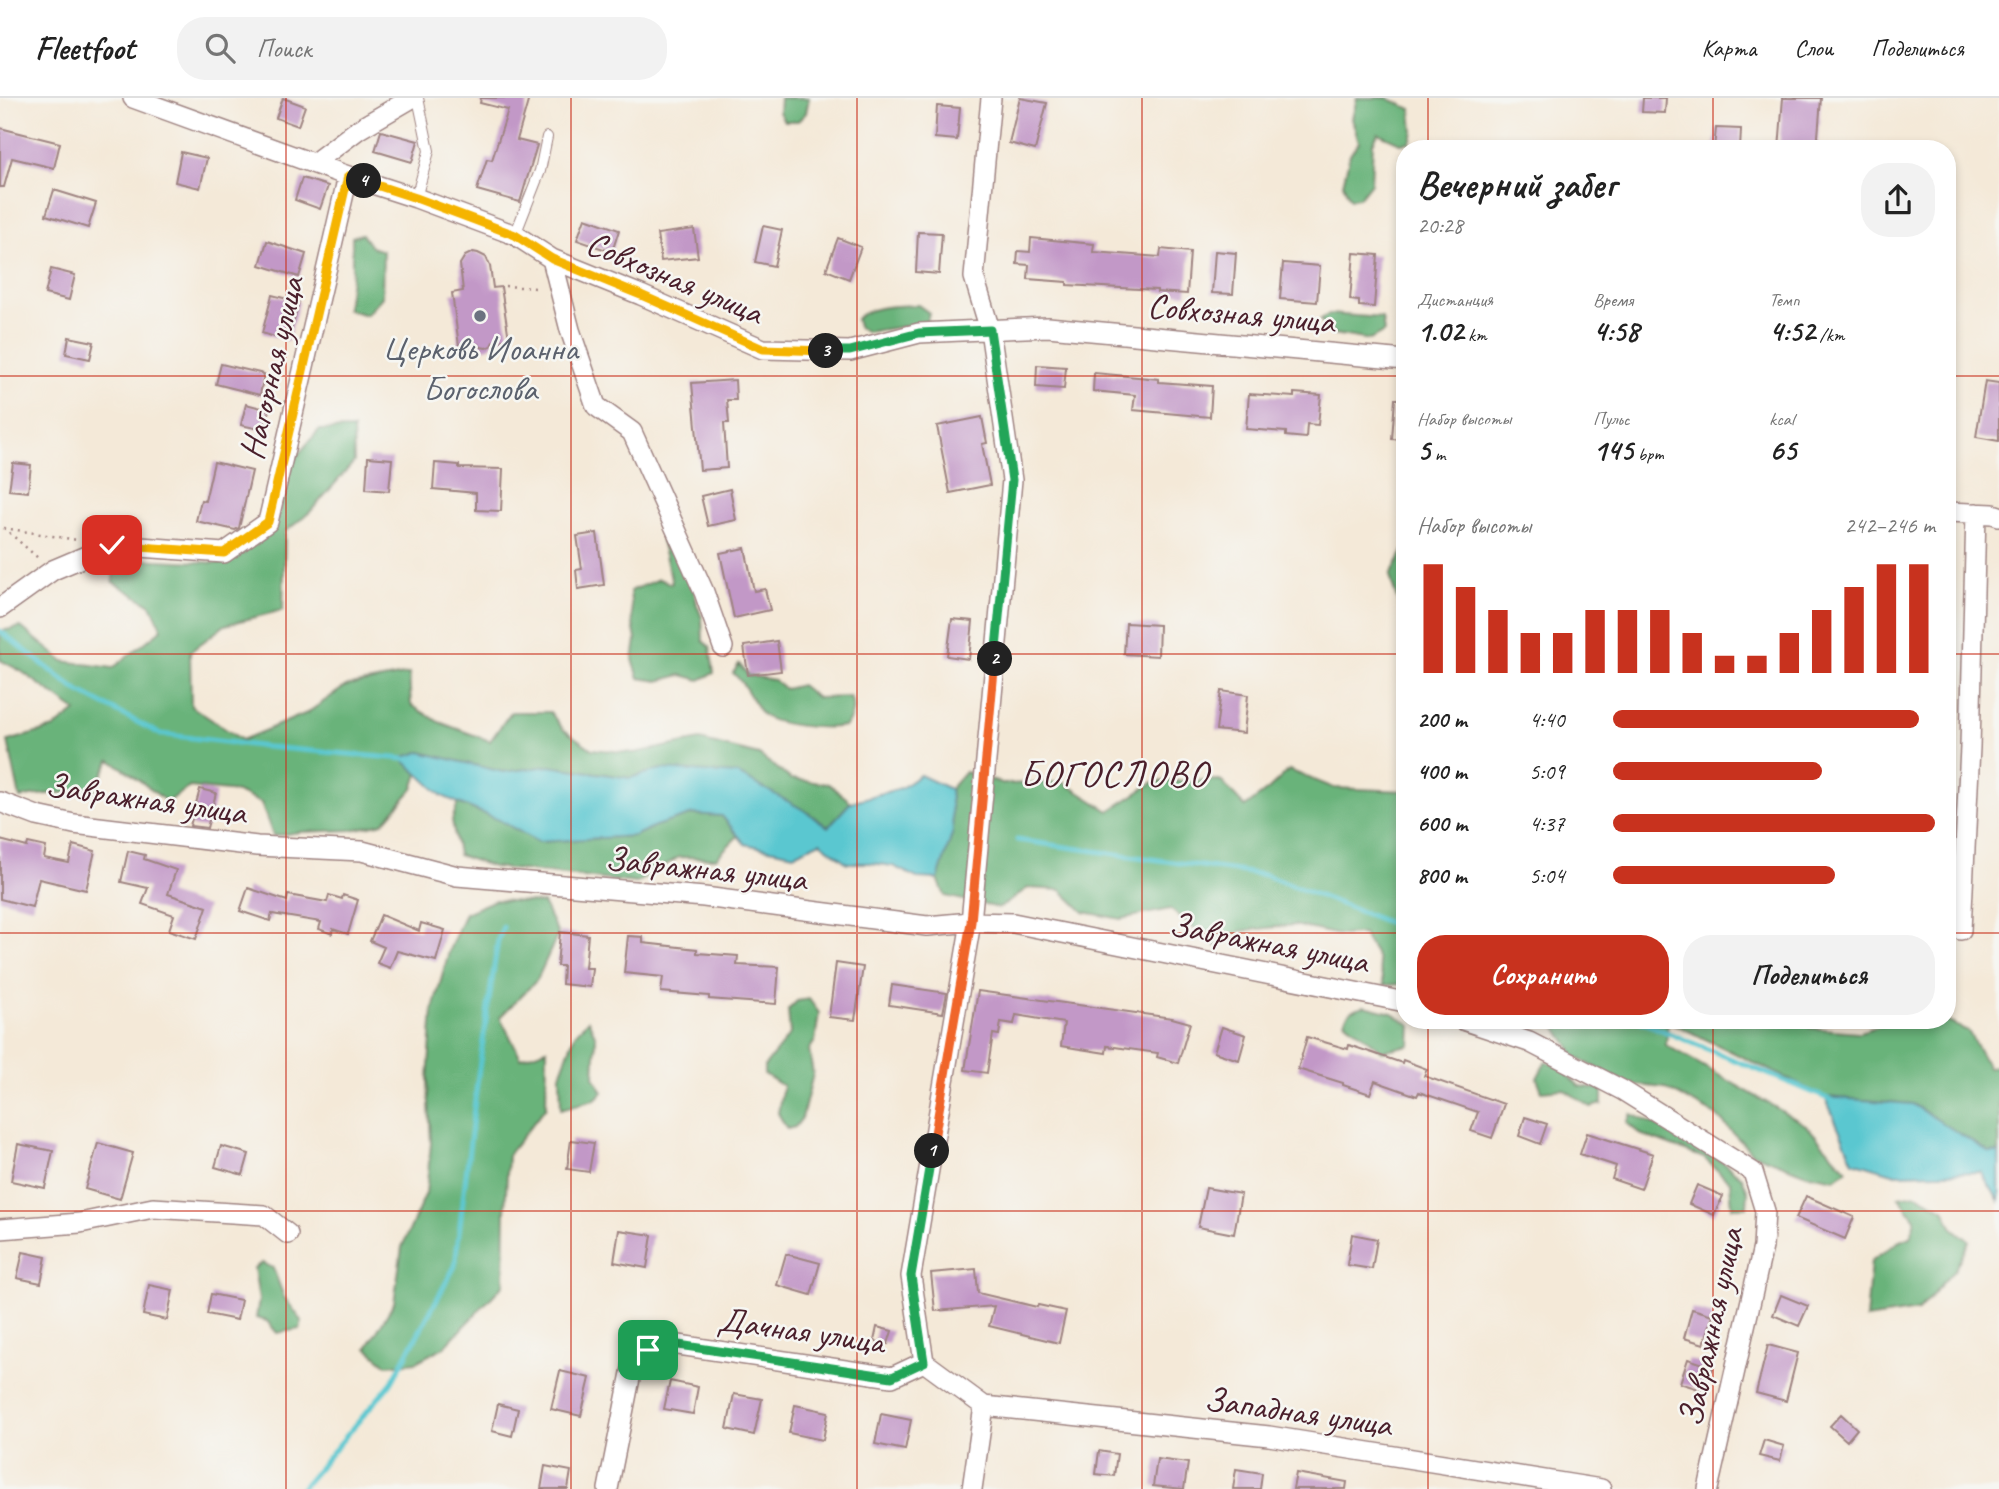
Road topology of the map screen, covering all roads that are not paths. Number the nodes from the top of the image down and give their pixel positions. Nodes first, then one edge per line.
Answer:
1 (133, 98) edge
2 (412, 98) edge
3 (418, 98) edge
4 (991, 98) edge
5 (547, 137) dead end
6 (314, 163) junction
7 (348, 176) junction
8 (416, 198) junction
9 (515, 235) junction
10 (552, 259) junction
11 (990, 330) junction
12 (1396, 359) edge
13 (1956, 512) edge
14 (1976, 513) junction
15 (1999, 516) edge
16 (0, 608) edge
17 (723, 647) dead end
18 (0, 802) edge
19 (971, 922) junction
20 (1961, 930) dead end
21 (1396, 1000) edge
22 (1489, 1029) edge
23 (0, 1229) edge
24 (288, 1234) dead end
25 (924, 1362) junction
26 (984, 1406) junction
27 (608, 1489) edge
28 (972, 1489) edge
29 (1601, 1489) edge
30 (1708, 1489) edge

1 - 6 street, Совхозная улица
2 - 6 street
3 - 8 lane
4 - 11 street
5 - 9 lane
6 - 7 street, Совхозная улица
7 - 8 street, Совхозная улица
7 - 16 street, Нагорная улица
8 - 9 street, Совхозная улица
9 - 10 street, Совхозная улица
10 - 11 street, Совхозная улица
10 - 17 street
11 - 12 street, Совхозная улица
11 - 19 street
13 - 14 street
14 - 15 street
14 - 20 street
18 - 19 street, Завражная улица
19 - 21 street, Завражная улица
19 - 25 street
22 - 30 street, Завражная улица
23 - 24 street
25 - 26 street
25 - 27 street, Дачная улица
26 - 28 street
26 - 29 street, Западная улица

